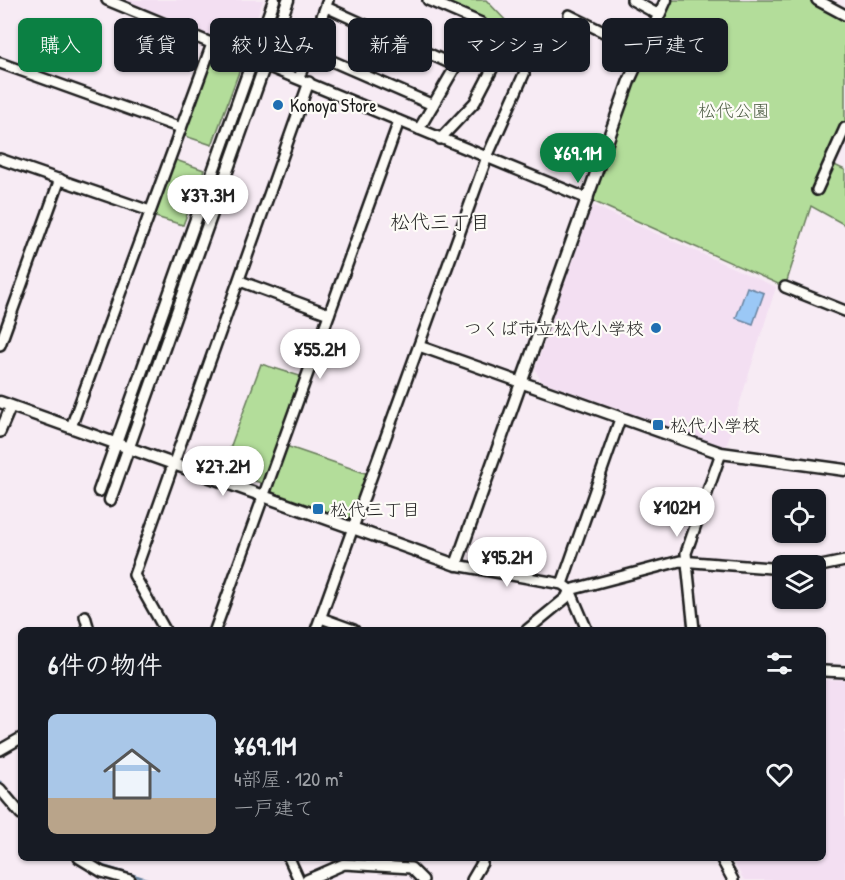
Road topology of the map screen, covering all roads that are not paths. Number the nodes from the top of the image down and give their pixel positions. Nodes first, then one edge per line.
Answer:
1 (107, 0) edge
2 (274, 0) edge
3 (288, 0) edge
4 (428, 0) edge
5 (632, 0) edge
6 (666, 0) edge
7 (817, 0) edge
8 (327, 3) edge
9 (569, 15) dead end
10 (659, 15) junction
11 (845, 15) edge
12 (268, 18) edge
13 (282, 18) edge
14 (321, 18) edge
15 (469, 18) edge
16 (658, 18) edge
17 (602, 31) edge
18 (210, 43) edge
19 (210, 49) edge
20 (444, 60) edge
21 (0, 63) edge
22 (336, 63) edge
23 (248, 72) edge
24 (264, 72) edge
25 (282, 72) edge
26 (301, 72) edge
27 (452, 72) edge
28 (490, 72) edge
29 (634, 72) edge
30 (524, 74) dead end
31 (299, 78) junction
32 (309, 82) junction
33 (433, 105) junction
34 (399, 121) junction
35 (181, 128) junction
36 (845, 128) edge
37 (419, 129) junction
38 (440, 139) junction
39 (487, 157) junction
40 (0, 159) edge
41 (60, 180) junction
42 (817, 190) dead end
43 (588, 200) junction
44 (150, 211) junction
45 (240, 281) junction
46 (785, 287) dead end
47 (845, 311) edge
48 (329, 314) junction
49 (0, 345) edge
50 (419, 346) junction
51 (523, 383) junction
52 (5, 404) edge
53 (620, 419) junction
54 (71, 427) junction
55 (0, 432) edge
56 (116, 443) junction
57 (128, 448) junction
58 (721, 453) junction
59 (172, 464) junction
60 (845, 470) edge
61 (99, 491) dead end
62 (263, 496) junction
63 (110, 500) dead end
64 (353, 527) junction
65 (687, 561) junction
66 (845, 561) edge
67 (456, 565) junction
68 (826, 565) edge
69 (772, 567) edge
70 (566, 587) junction
71 (85, 616) dead end
72 (321, 618) junction
73 (88, 627) edge
74 (163, 627) edge
75 (216, 627) edge
76 (317, 627) edge
77 (346, 627) edge
78 (531, 627) edge
79 (586, 627) edge
80 (694, 627) edge
81 (826, 671) edge
82 (845, 672) edge
83 (18, 740) edge
84 (0, 750) edge
85 (0, 789) edge
86 (18, 810) edge
87 (84, 861) edge
88 (290, 861) edge
89 (415, 861) edge
90 (723, 861) edge
91 (482, 863) dead end
92 (411, 868) junction
93 (130, 880) edge
94 (299, 880) edge
95 (307, 880) edge
96 (423, 880) edge
97 (472, 880) edge
98 (733, 880) edge

1 - 18 street
2 - 12 street
3 - 13 street
4 - 15 street
5 - 10 street
6 - 10 street
7 - 11 street
8 - 14 street
8 - 20 street
9 - 17 street
10 - 16 street
19 - 35 street
21 - 35 street
22 - 33 street
23 - 56 street
24 - 57 street
25 - 31 street
26 - 31 street
27 - 33 street
28 - 38 street
29 - 43 street
30 - 39 street
31 - 32 street
32 - 34 street
32 - 45 street
33 - 37 street
34 - 37 street
34 - 48 street
35 - 44 street
36 - 42 street
37 - 38 street
38 - 39 street
39 - 43 street
39 - 50 street
40 - 41 street
41 - 44 street
41 - 49 street
43 - 51 street
44 - 54 street
45 - 48 street
45 - 59 street
46 - 47 street
48 - 62 street
50 - 51 street
50 - 64 street
51 - 53 street
51 - 67 street
52 - 54 street
52 - 55 street
53 - 58 street
53 - 70 street
54 - 56 street
56 - 57 street
56 - 61 street
57 - 59 street
57 - 63 street
58 - 60 street
58 - 65 street
59 - 62 street
59 - 74 street
62 - 64 street
62 - 75 street
64 - 67 street
64 - 72 street
65 - 69 street
65 - 70 street
65 - 80 street
66 - 68 street
67 - 70 street
70 - 78 street
70 - 79 street
71 - 73 street
72 - 76 street
72 - 77 street
81 - 82 street
83 - 84 street
85 - 86 street
87 - 93 street
88 - 94 street
89 - 92 street
90 - 98 street
91 - 97 street
92 - 95 street
92 - 96 street

